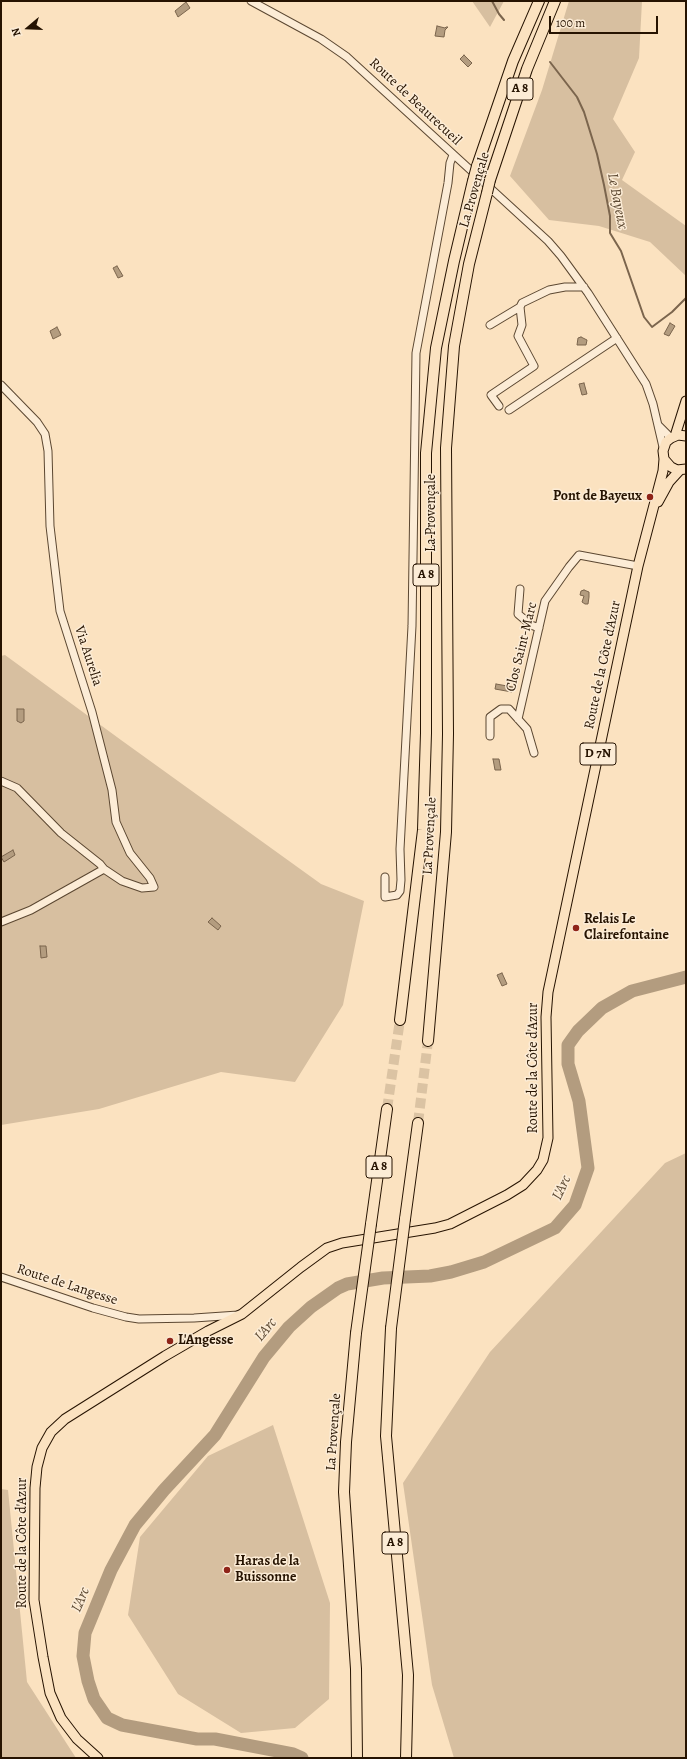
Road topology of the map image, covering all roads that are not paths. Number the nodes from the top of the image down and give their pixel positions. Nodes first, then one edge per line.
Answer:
1 (251, 1) edge
2 (539, 1) edge
3 (555, 1) edge
4 (453, 155) junction
5 (584, 287) junction
6 (520, 307) junction
7 (490, 325) dead end
8 (616, 338) junction
9 (1, 385) edge
10 (686, 401) edge
11 (499, 406) dead end
12 (509, 410) dead end
13 (658, 425) junction
14 (686, 436) edge
15 (673, 437) junction
16 (663, 448) junction
17 (664, 459) junction
18 (683, 469) edge
19 (650, 517) junction
20 (638, 566) junction
21 (520, 590) dead end
22 (539, 628) junction
23 (518, 719) junction
24 (490, 736) dead end
25 (534, 753) dead end
26 (1, 781) edge
27 (104, 869) junction
28 (385, 877) dead end
29 (1, 922) edge
30 (400, 1020) tunnel mouth
31 (428, 1041) tunnel mouth
32 (387, 1110) tunnel mouth
33 (418, 1123) tunnel mouth
34 (1, 1277) edge
35 (242, 1314) junction
36 (77, 1739) junction
37 (98, 1758) edge
38 (103, 1758) edge
39 (357, 1758) edge
40 (406, 1758) edge

1 - 4 street, Route de Beaurecueil
2 - 30 highway, La Provençale / A 8, bridge
3 - 31 highway, La Provençale / A 8, bridge
4 - 5 street, Route de Beaurecueil
4 - 28 street
5 - 6 street
5 - 8 street, Route de Beaurecueil
6 - 7 street
6 - 11 street
8 - 12 street
8 - 13 street, Route de Beaurecueil
9 - 27 street, Via Aurelia
10 - 15 main road
13 - 15 street
13 - 16 street, Route de Beaurecueil
14 - 15 main road
15 - 16 main road
16 - 17 main road, Route de la Côte d'Azur
17 - 18 main road
17 - 19 main road, Route de la Côte d'Azur / D 7N
18 - 19 main road, Route de la Côte d'Azur / D 7N
19 - 20 main road, Route de la Côte d'Azur / D 7N
20 - 22 street, Clos Saint-Marc
20 - 35 main road, Route de la Côte d'Azur / D 7N
21 - 22 street
22 - 23 street, Clos Saint-Marc
23 - 24 street
23 - 25 street
26 - 27 street
27 - 29 street
32 - 39 highway, La Provençale / A 8, bridge
33 - 40 highway, A 8, bridge
34 - 35 street, Route de Langesse
35 - 36 main road, Route de la Côte d'Azur / D 7N
36 - 37 main road, D 7N
36 - 38 main road, D 7N

